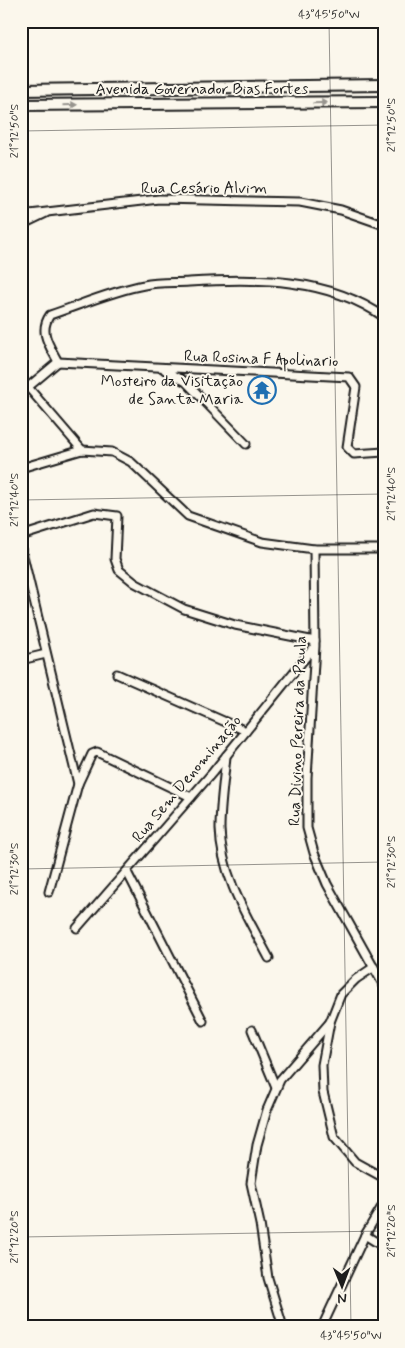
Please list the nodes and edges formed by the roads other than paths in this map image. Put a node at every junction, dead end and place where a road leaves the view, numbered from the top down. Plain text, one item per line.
1 (384, 85) edge
2 (294, 86) junction
3 (268, 87) junction
4 (127, 89) junction
5 (21, 90) edge
6 (384, 102) edge
7 (266, 103) junction
8 (127, 104) junction
9 (292, 104) junction
10 (21, 105) edge
11 (50, 211) junction
12 (21, 215) edge
13 (384, 225) edge
14 (21, 226) edge
15 (384, 317) edge
16 (58, 362) junction
17 (163, 369) junction
18 (21, 378) edge
19 (28, 386) junction
20 (21, 393) edge
21 (246, 444) dead end
22 (82, 450) junction
23 (384, 452) edge
24 (21, 468) edge
25 (21, 536) edge
26 (21, 547) edge
27 (384, 549) edge
28 (314, 550) junction
29 (315, 644) junction
30 (46, 654) junction
31 (21, 660) edge
32 (117, 674) dead end
33 (246, 731) junction
34 (226, 756) junction
35 (78, 784) junction
36 (191, 797) junction
37 (127, 872) junction
38 (48, 892) dead end
39 (77, 928) dead end
40 (269, 958) dead end
41 (374, 967) junction
42 (384, 986) edge
43 (203, 1021) dead end
44 (330, 1022) junction
45 (252, 1030) dead end
46 (276, 1088) junction
47 (384, 1178) edge
48 (384, 1203) edge
49 (365, 1235) junction
50 (384, 1247) edge
51 (21, 1320) edge
52 (27, 1327) edge
53 (283, 1327) edge
54 (322, 1327) edge

1 - 2 main road, Avenida Governador Bias Fortes
2 - 3 main road, Avenida Governador Bias Fortes
2 - 9 main road
3 - 4 main road, Avenida Governador Bias Fortes
3 - 7 main road
4 - 5 main road, Avenida Governador Bias Fortes
4 - 8 main road
9 -> 6 main road, Avenida Governador Bias Fortes
7 - 8 main road, Avenida Governador Bias Fortes
7 - 9 main road, Avenida Governador Bias Fortes
10 -> 8 main road, Avenida Governador Bias Fortes
11 - 12 street, Rua Cesário Alvim
11 - 13 street, Rua Cesário Alvim
11 - 14 street
15 - 16 street
16 - 17 street, Rua Rosina F Apolinario
16 - 19 street
17 - 21 street
17 - 23 street, Rua Rosina F Apolinario
18 - 19 street
19 - 20 street
19 - 22 street
22 - 24 street
22 - 28 street
25 - 29 street
26 - 30 street
27 - 28 street
28 - 29 street, Rua Divino Pereira da Paula
29 - 33 street, Rua Sem Denominação
29 - 41 street, Rua Divino Pereira da Paula
30 - 31 street
30 - 35 street
32 - 33 street
33 - 34 street, Rua Sem Denominação
34 - 36 street, Rua Sem Denominação
34 - 40 street
35 - 36 street
35 - 38 street
36 - 37 street, Rua Sem Denominação
37 - 39 street, Rua Sem Denominação
37 - 43 street
41 - 42 street, Rua Divino Pereira da Paula
41 - 44 street
44 - 46 street
44 - 47 street
45 - 46 street
46 - 53 street
48 - 49 street
49 - 50 street
49 - 54 street
51 - 52 street

